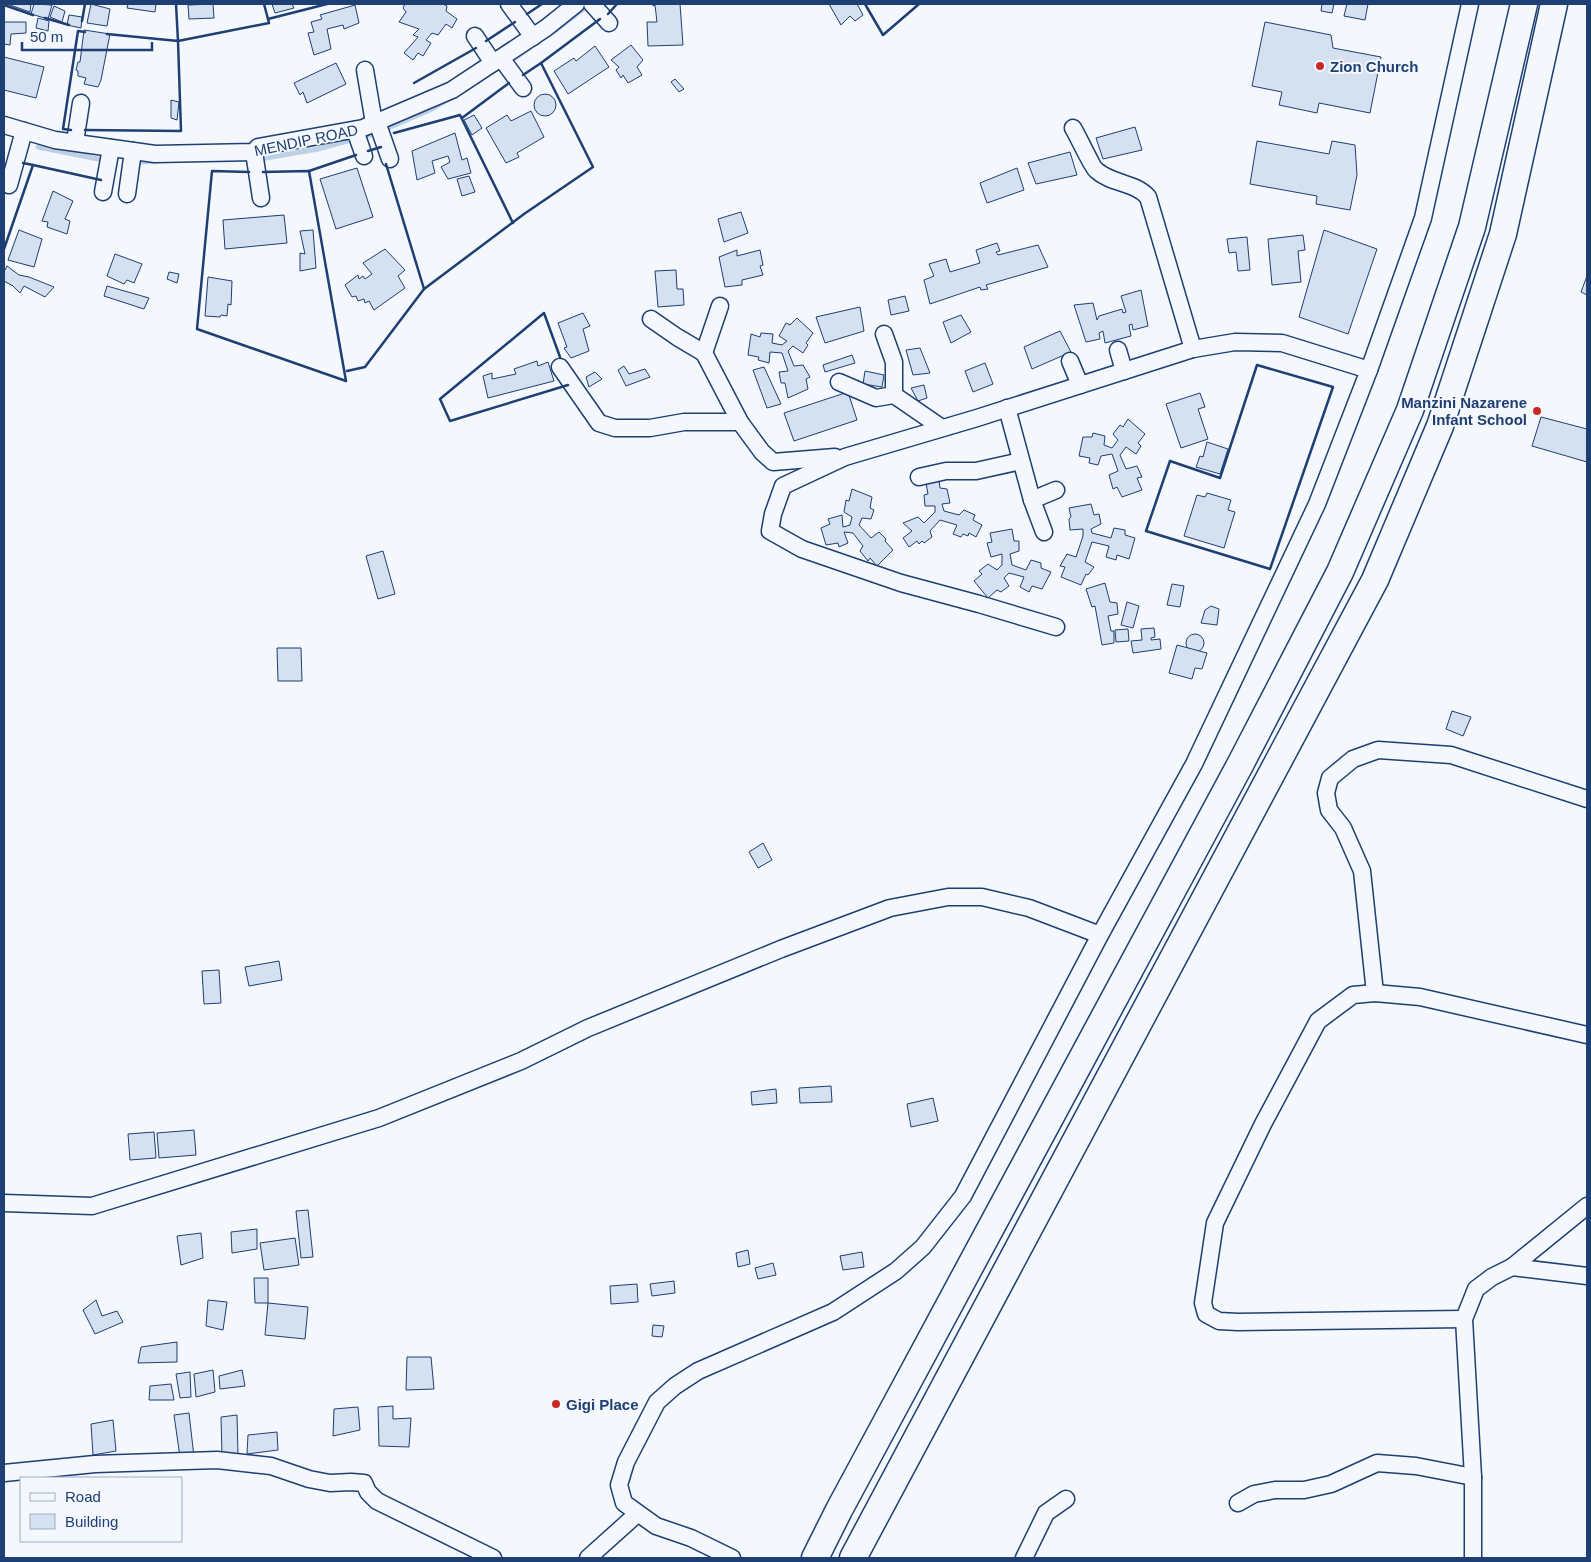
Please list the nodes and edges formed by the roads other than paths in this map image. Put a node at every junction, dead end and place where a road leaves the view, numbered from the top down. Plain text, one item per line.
1 (509, 4) edge
2 (576, 4) edge
3 (592, 4) edge
4 (1470, 4) edge
5 (1524, 4) edge
6 (1554, 4) edge
7 (609, 24) dead end
8 (475, 36) dead end
9 (533, 37) junction
10 (497, 60) junction
11 (365, 70) dead end
12 (523, 88) dead end
13 (81, 103) dead end
14 (375, 123) junction
15 (4, 125) edge
16 (1073, 128) dead end
17 (355, 130) junction
18 (24, 131) junction
19 (75, 142) junction
20 (111, 148) junction
21 (133, 151) junction
22 (254, 152) junction
23 (364, 156) dead end
24 (390, 159) dead end
25 (9, 185) dead end
26 (103, 192) dead end
27 (127, 194) dead end
28 (261, 198) dead end
29 (720, 306) dead end
30 (652, 319) dead end
31 (884, 334) dead end
32 (1193, 349) junction
33 (1118, 350) dead end
34 (704, 353) junction
35 (1070, 361) dead end
36 (560, 367) dead end
37 (1369, 370) junction
38 (1124, 371) junction
39 (840, 382) dead end
40 (1080, 385) junction
41 (894, 395) junction
42 (1007, 408) junction
43 (740, 422) junction
44 (942, 428) junction
45 (845, 457) junction
46 (1021, 461) junction
47 (919, 477) dead end
48 (1056, 490) dead end
49 (1032, 500) junction
50 (1044, 532) dead end
51 (1056, 627) dead end
52 (1587, 799) edge
53 (1100, 935) junction
54 (1375, 993) junction
55 (1587, 1035) edge
56 (4, 1203) edge
57 (1587, 1206) edge
58 (1512, 1267) junction
59 (1587, 1276) edge
60 (1464, 1319) junction
61 (4, 1473) edge
62 (1473, 1477) junction
63 (1066, 1499) dead end
64 (1238, 1503) dead end
65 (637, 1514) junction
66 (493, 1558) edge
67 (588, 1558) edge
68 (732, 1558) edge
69 (815, 1558) edge
70 (853, 1558) edge
71 (1024, 1558) edge
72 (1473, 1558) edge

1 - 9 street
2 - 9 street, MENDIP ROAD
3 - 7 street
4 - 37 street
5 - 69 highway
6 - 70 highway
8 - 10 street
9 - 10 street, MENDIP ROAD
10 - 12 street
10 - 14 street, MENDIP ROAD
11 - 14 street
13 - 19 street
14 - 17 street, MENDIP ROAD
14 - 24 street
15 - 18 street, MENDIP ROAD
16 - 32 street
17 - 22 street, MENDIP ROAD
17 - 23 street
18 - 19 street, MENDIP ROAD
18 - 25 street
19 - 20 street, MENDIP ROAD
20 - 21 street, MENDIP ROAD
20 - 26 street
21 - 22 street, MENDIP ROAD
21 - 27 street
22 - 28 street
29 - 34 street
30 - 34 street
31 - 41 street
32 - 37 street
32 - 38 street
33 - 38 street
34 - 43 street
35 - 40 street
36 - 43 street
37 - 53 street
38 - 40 street
39 - 41 street
40 - 42 street
41 - 44 street
42 - 44 street
42 - 46 street
43 - 45 street
44 - 45 street
45 - 51 street
46 - 47 street
46 - 49 street
48 - 49 street
49 - 50 street
52 - 54 street
53 - 56 street
53 - 65 street
54 - 55 street
54 - 60 street
57 - 58 street
58 - 59 street
58 - 60 street
60 - 62 street
61 - 66 street
62 - 64 street
62 - 72 street
63 - 71 street
65 - 67 street
65 - 68 street

